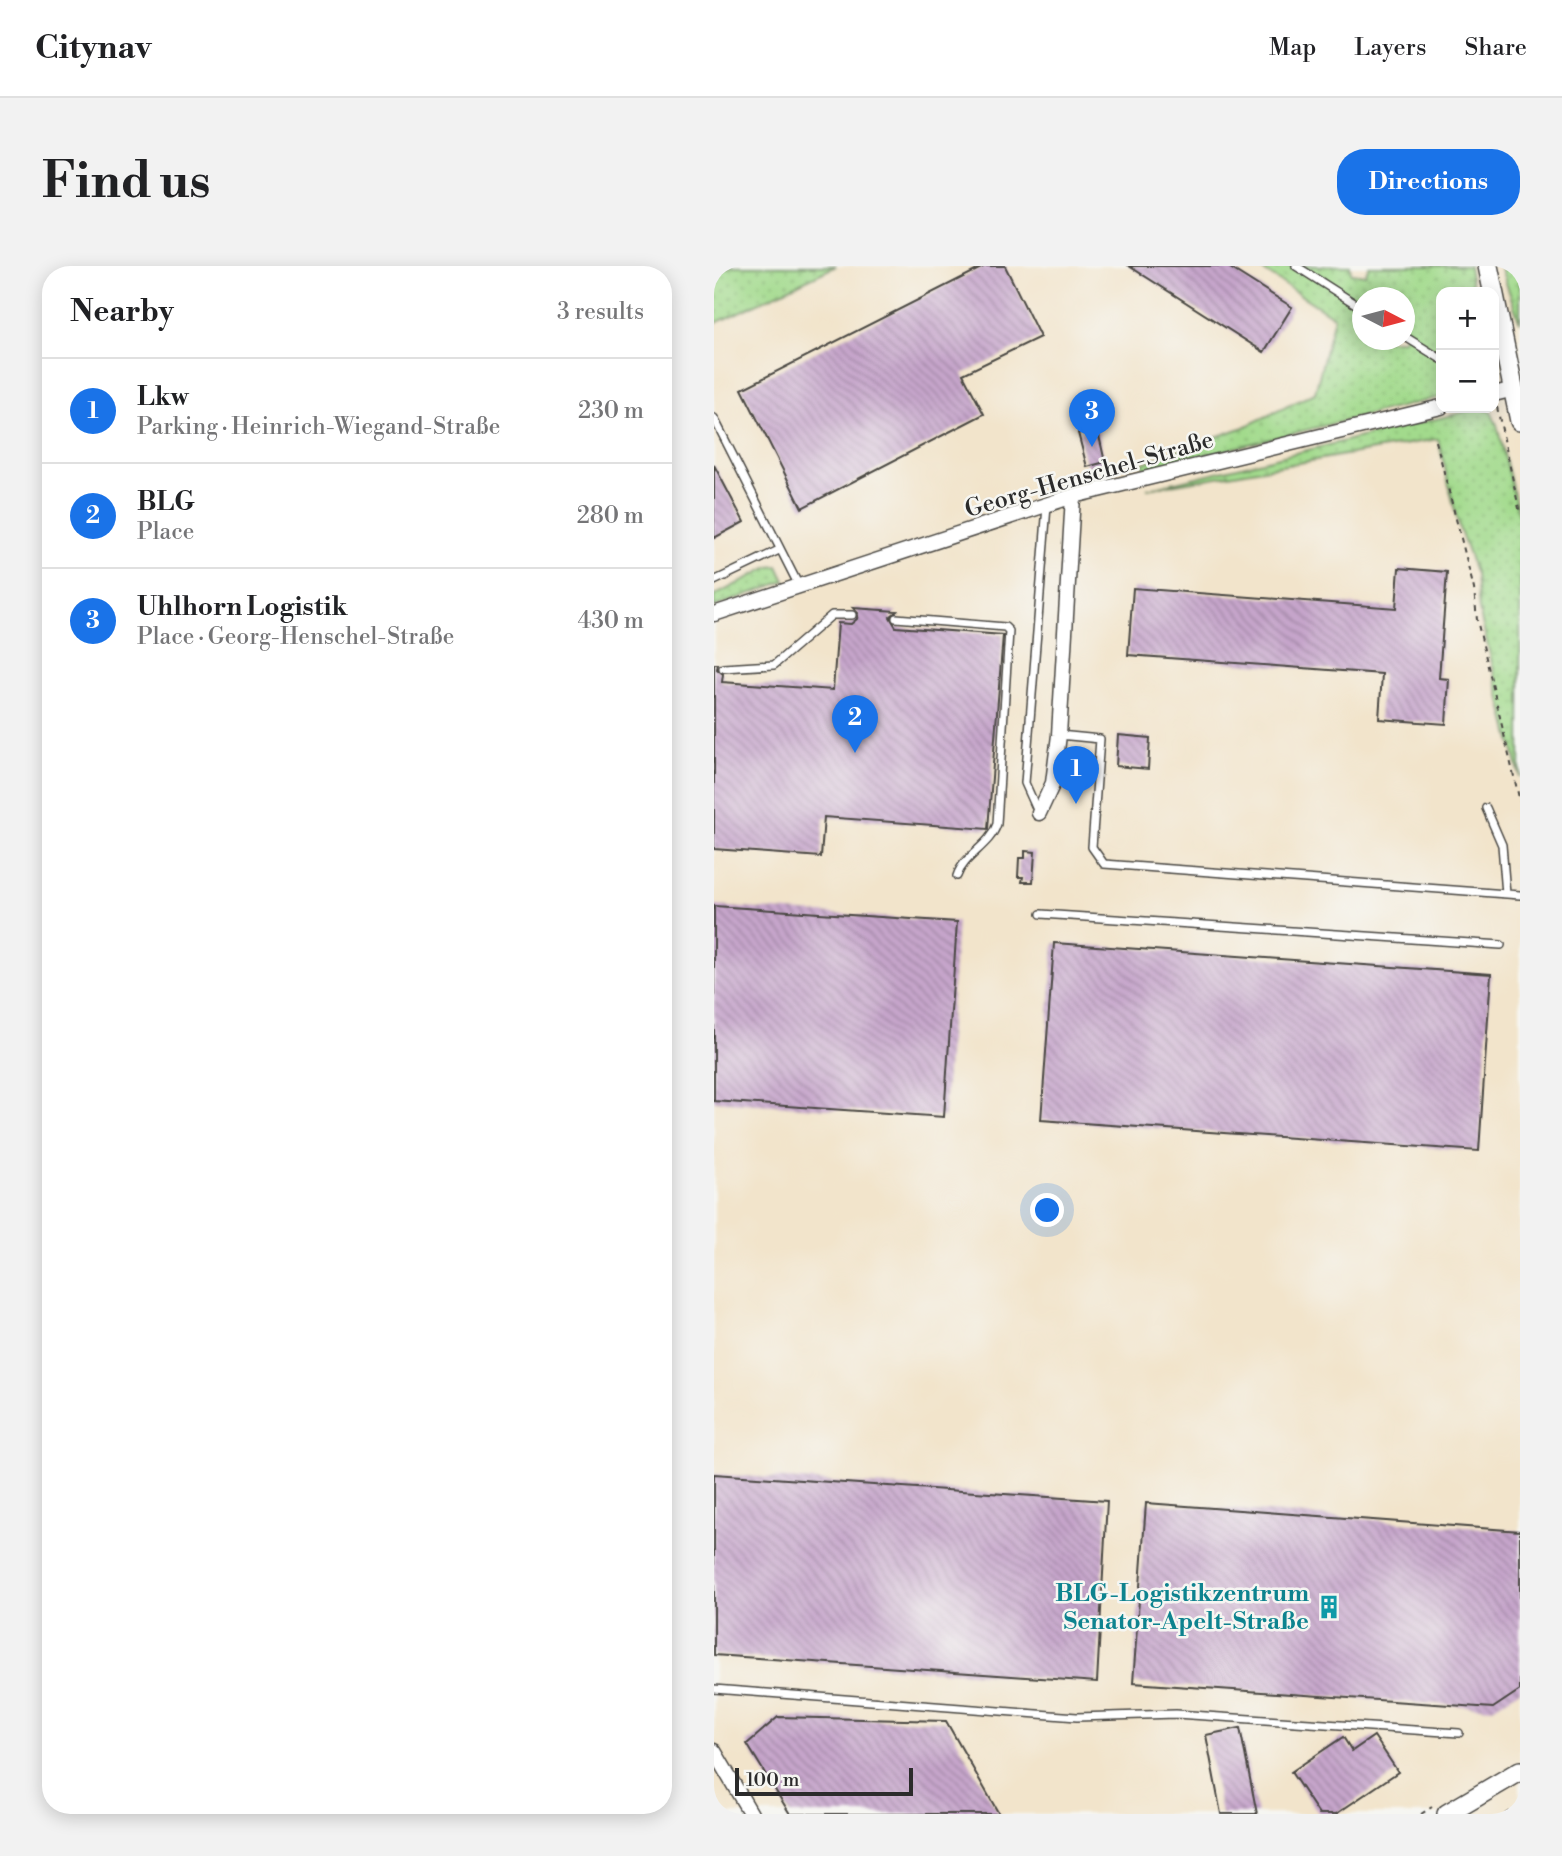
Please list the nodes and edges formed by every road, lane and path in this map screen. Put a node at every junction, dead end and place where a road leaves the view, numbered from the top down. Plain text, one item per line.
1 (1296, 266) edge
2 (1488, 266) edge
3 (1352, 302) edge
4 (1415, 342) edge
5 (1436, 356) edge
6 (1503, 392) edge
7 (1436, 408) edge
8 (714, 418) edge
9 (1520, 421) edge
10 (1436, 441) dead end
11 (1073, 496) junction
12 (1047, 505) junction
13 (1520, 513) edge
14 (779, 550) junction
15 (714, 581) edge
16 (799, 586) junction
17 (714, 614) edge
18 (852, 615) dead end
19 (896, 618) dead end
20 (723, 668) dead end
21 (1059, 735) junction
22 (1520, 802) edge
23 (1486, 808) dead end
24 (1039, 813) joint
25 (957, 876) dead end
26 (1506, 894) junction
27 (1520, 895) edge
28 (1041, 914) dead end
29 (1502, 945) dead end
30 (714, 1689) edge
31 (1459, 1733) dead end
32 (716, 1758) edge
33 (1520, 1771) edge
34 (1520, 1805) edge
35 (751, 1814) edge
36 (1447, 1814) edge
37 (1506, 1814) edge

1 - 3 lane
2 - 6 street
4 - 5 lane
6 - 9 street
6 - 13 path
7 - 11 street, Georg-Henschel-Straße
8 - 14 lane
10 - 22 path
11 - 12 street, Georg-Henschel-Straße
11 - 21 street
12 - 16 street, Georg-Henschel-Straße
12 - 24 lane
14 - 15 lane
14 - 16 lane
16 - 17 street, Georg-Henschel-Straße
18 - 20 lane
19 - 25 lane
21 - 24 street
21 - 26 lane
23 - 26 lane
26 - 27 lane
28 - 29 lane
30 - 31 lane
32 - 35 street
33 - 36 street
34 - 37 path

